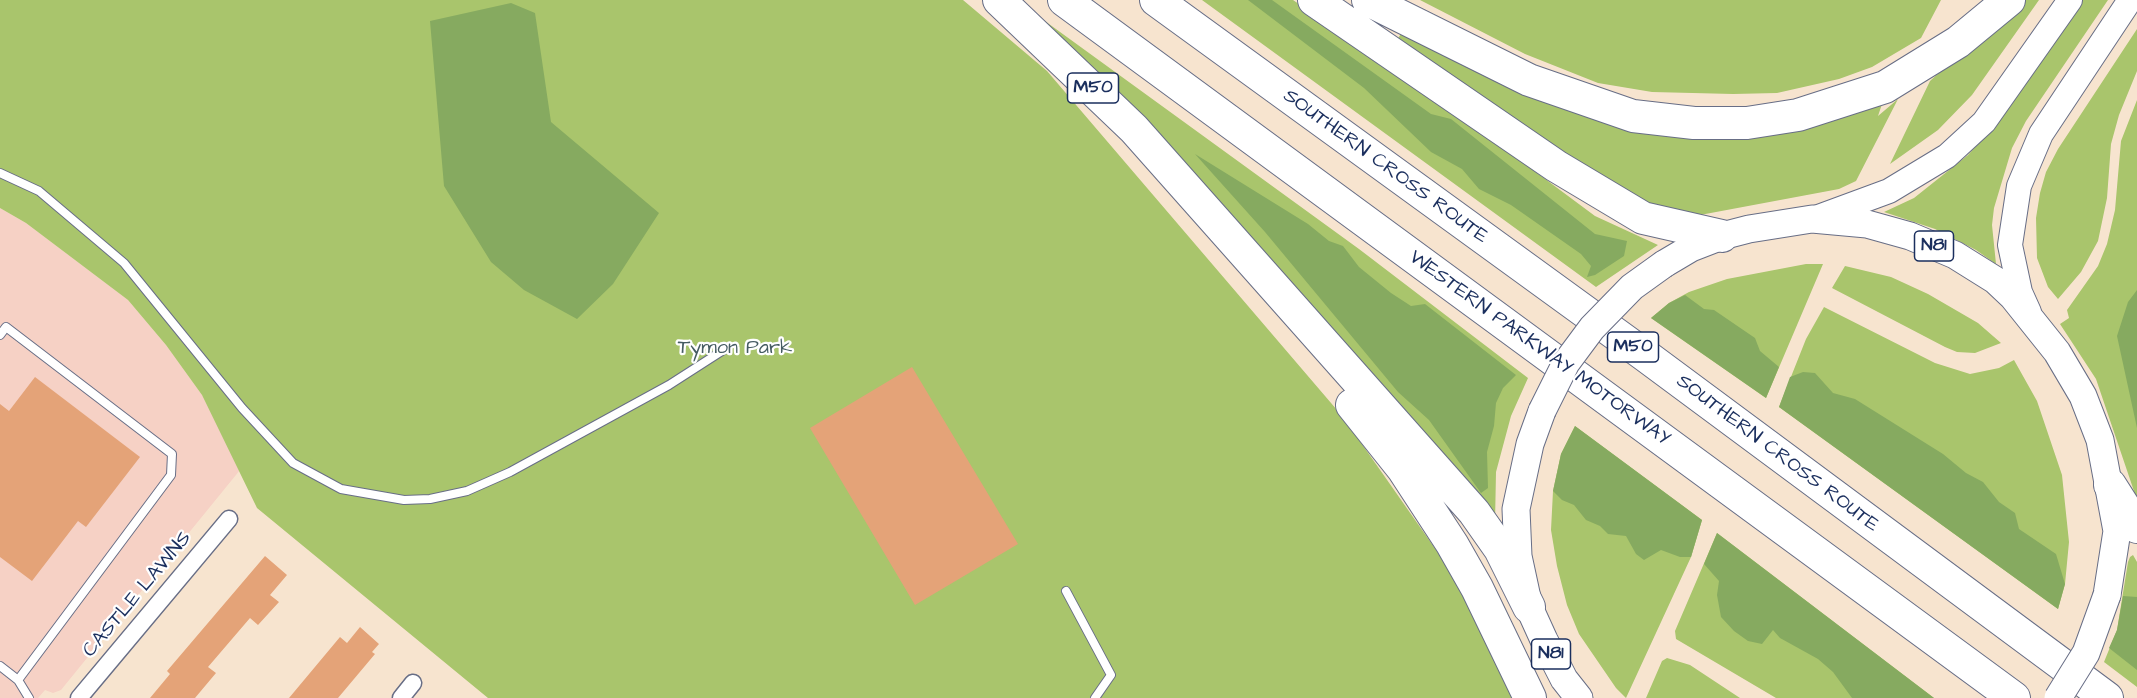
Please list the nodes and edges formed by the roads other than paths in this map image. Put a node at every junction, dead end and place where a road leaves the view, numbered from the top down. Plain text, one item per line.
1 (980, 0) edge
2 (999, 0) edge
3 (1064, 0) edge
4 (1156, 0) edge
5 (1314, 0) edge
6 (1368, 0) edge
7 (2009, 0) edge
8 (2070, 0) edge
9 (2130, 0) edge
10 (1051, 48) junction
11 (0, 173) edge
12 (1812, 219) junction
13 (1722, 236) junction
14 (1249, 259) junction
15 (2032, 320) junction
16 (0, 335) edge
17 (725, 349) dead end
18 (2110, 485) joint
19 (229, 519) dead end
20 (2127, 529) edge
21 (1066, 591) dead end
22 (1529, 607) junction
23 (0, 666) edge
24 (18, 680) junction
25 (413, 683) dead end
26 (29, 698) edge
27 (79, 698) edge
28 (401, 698) edge
29 (1095, 698) edge
30 (1530, 698) edge
31 (1579, 698) edge
32 (2014, 698) edge
33 (2058, 698) edge
34 (2107, 698) edge

1 - 10 highway, M50
2 - 10 highway, M50
3 - 32 highway, WESTERN PARKWAY MOTORWAY / M50
4 - 34 highway, SOUTHERN CROSS ROUTE / M50
5 - 13 highway
6 - 7 highway
8 - 12 main road
9 - 15 main road
10 - 14 highway, M50
11 - 17 lane
12 - 13 main road, N81
12 - 15 main road, N81
13 - 22 main road, N81, bridge
14 - 22 highway, M50
14 - 30 highway, M50
15 - 18 main road, N81
16 - 24 lane
18 - 20 highway
19 - 27 street, CASTLE LAWNS
20 - 33 main road, bridge
21 - 29 lane
22 - 31 main road, N81
23 - 24 lane
24 - 26 lane
25 - 28 street

